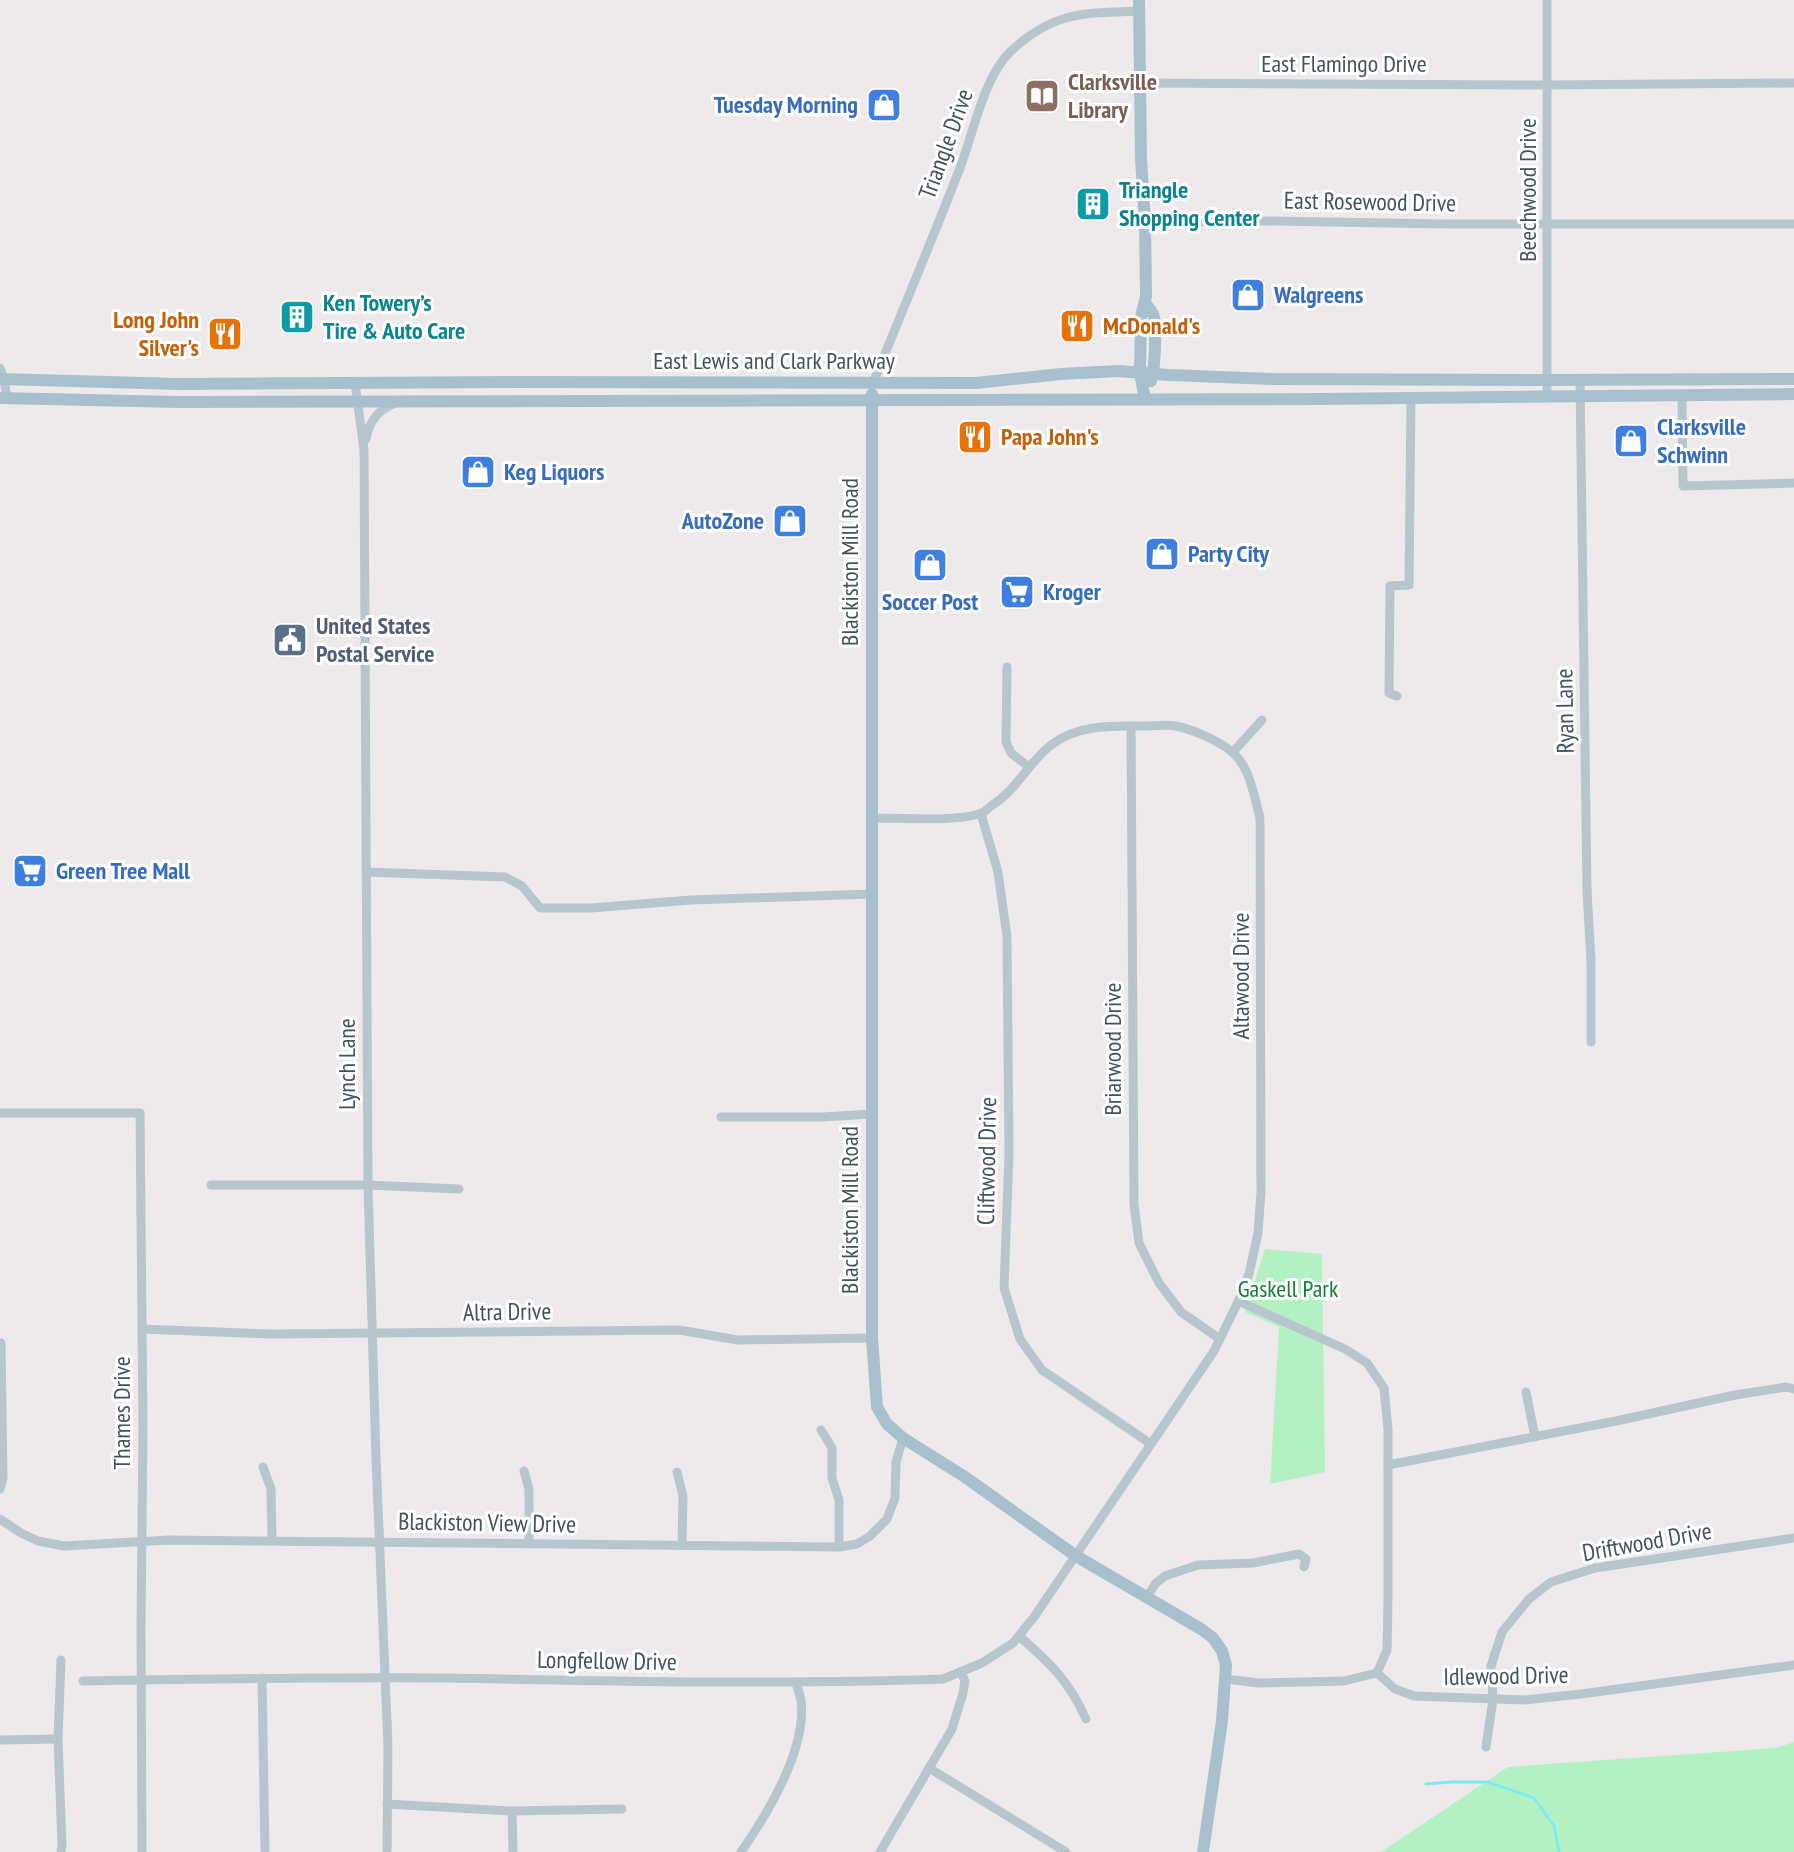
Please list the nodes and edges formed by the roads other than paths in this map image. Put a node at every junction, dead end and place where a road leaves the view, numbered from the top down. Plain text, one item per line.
1 (1547, 0) edge
2 (1139, 5) edge
3 (1140, 83) junction
4 (1794, 83) edge
5 (1547, 85) junction
6 (1145, 223) junction
7 (1548, 224) junction
8 (1794, 224) edge
9 (1145, 303) junction
10 (1140, 373) junction
11 (1154, 374) junction
12 (1, 376) edge
13 (1794, 379) edge
14 (1547, 380) junction
15 (1580, 380) junction
16 (355, 383) junction
17 (873, 383) junction
18 (1794, 394) edge
19 (1682, 395) junction
20 (1580, 396) junction
21 (1547, 397) junction
22 (4, 398) edge
23 (1411, 398) junction
24 (1145, 399) junction
25 (871, 400) junction
26 (358, 401) junction
27 (403, 401) junction
28 (364, 450) junction
29 (1794, 483) edge
30 (1007, 667) dead end
31 (1397, 696) dead end
32 (1262, 720) dead end
33 (1131, 726) junction
34 (1233, 752) junction
35 (1029, 767) junction
36 (981, 814) junction
37 (871, 818) junction
38 (366, 872) junction
39 (871, 894) junction
40 (1591, 1042) dead end
41 (0, 1113) edge
42 (872, 1114) junction
43 (721, 1117) dead end
44 (211, 1185) dead end
45 (368, 1185) junction
46 (459, 1189) dead end
47 (1238, 1301) junction
48 (142, 1329) junction
49 (372, 1333) junction
50 (872, 1338) junction
51 (1220, 1339) junction
52 (1, 1343) edge
53 (1794, 1389) edge
54 (1526, 1392) dead end
55 (821, 1430) dead end
56 (1535, 1437) junction
57 (903, 1438) junction
58 (1151, 1444) junction
59 (1388, 1465) junction
60 (263, 1467) dead end
61 (524, 1471) dead end
62 (677, 1472) dead end
63 (0, 1489) edge
64 (0, 1519) edge
65 (1794, 1538) edge
66 (142, 1541) junction
67 (272, 1541) junction
68 (379, 1542) junction
69 (529, 1543) junction
70 (682, 1545) junction
71 (839, 1547) junction
72 (1076, 1556) junction
73 (1304, 1567) dead end
74 (1147, 1597) junction
75 (1019, 1636) junction
76 (61, 1660) dead end
77 (1794, 1665) edge
78 (961, 1672) junction
79 (1377, 1673) junction
80 (262, 1678) junction
81 (385, 1678) junction
82 (1226, 1679) junction
83 (141, 1680) junction
84 (83, 1681) dead end
85 (796, 1682) junction
86 (1493, 1699) junction
87 (1086, 1719) dead end
88 (58, 1739) junction
89 (0, 1740) edge
90 (1486, 1747) dead end
91 (929, 1768) junction
92 (387, 1804) junction
93 (622, 1809) dead end
94 (512, 1811) junction
95 (1052, 1848) edge
96 (61, 1852) edge
97 (142, 1852) edge
98 (265, 1852) edge
99 (387, 1852) edge
100 (513, 1852) edge
101 (741, 1852) edge
102 (880, 1852) edge
103 (1066, 1852) edge
104 (1203, 1852) edge

1 - 5 street, Beechwood Drive
2 - 3 main road
2 - 17 street, Triangle Drive
3 - 5 street, East Flamingo Drive
3 - 6 main road
4 - 5 street, East Flamingo Drive
5 - 7 street, Beechwood Drive
6 - 7 street, East Rosewood Drive
6 - 9 main road
7 - 8 street, East Rosewood Drive
7 - 14 street, Beechwood Drive
9 - 10 main road
9 - 11 main road
10 - 11 main road, East Lewis and Clark Parkway
10 - 17 main road, East Lewis and Clark Parkway
10 - 24 main road
11 - 14 main road, East Lewis and Clark Parkway
11 - 24 main road
12 - 16 main road, East Lewis and Clark Parkway
12 - 22 street
13 - 15 main road, East Lewis and Clark Parkway
14 - 15 main road, East Lewis and Clark Parkway
14 - 21 street, Beechwood Drive
15 - 20 street, Ryan Lane
16 - 17 main road, East Lewis and Clark Parkway
16 - 26 street, Lynch Lane
17 - 25 main road, Blackiston Mill Road
18 - 19 main road, East Lewis and Clark Parkway
19 - 20 main road, East Lewis and Clark Parkway
19 - 29 street
20 - 21 main road, East Lewis and Clark Parkway
20 - 40 street, Ryan Lane
21 - 23 main road, East Lewis and Clark Parkway
22 - 26 main road, East Lewis and Clark Parkway
23 - 24 main road, East Lewis and Clark Parkway
23 - 31 street
24 - 25 main road, East Lewis and Clark Parkway
25 - 27 main road, East Lewis and Clark Parkway
25 - 37 main road, Blackiston Mill Road
26 - 27 main road, East Lewis and Clark Parkway
26 - 28 street, Lynch Lane
27 - 28 street, Lynch Lane
28 - 38 street, Lynch Lane
30 - 35 street
32 - 34 street
33 - 34 street
33 - 35 street
33 - 51 street, Briarwood Drive
34 - 47 street, Altawood Drive
35 - 36 street
36 - 37 street
36 - 58 street, Cliftwood Drive
37 - 39 main road, Blackiston Mill Road
38 - 39 street
38 - 45 street, Lynch Lane
39 - 42 main road, Blackiston Mill Road
41 - 48 street, Thames Drive
42 - 43 street
42 - 50 main road, Blackiston Mill Road
44 - 45 street
45 - 46 street
45 - 49 street, Lynch Lane
47 - 51 street, Altawood Drive
47 - 59 street
48 - 49 street, Altra Drive
48 - 66 street, Thames Drive
49 - 50 street, Altra Drive
49 - 68 street, Lynch Lane
50 - 57 main road, Blackiston Mill Road
51 - 58 street, Altawood Drive
52 - 63 street
53 - 56 street
54 - 56 street
55 - 71 street
56 - 59 street
57 - 71 street, Blackiston View Drive
57 - 72 main road, Blackiston Mill Road
58 - 72 street, Altawood Drive
59 - 79 street
60 - 67 street
61 - 69 street
62 - 70 street
64 - 66 street, Blackiston View Drive
65 - 86 street, Driftwood Drive
66 - 67 street, Blackiston View Drive
66 - 83 street, Thames Drive
67 - 68 street, Blackiston View Drive
68 - 69 street, Blackiston View Drive
68 - 81 street, Lynch Lane
69 - 70 street, Blackiston View Drive
70 - 71 street, Blackiston View Drive
72 - 74 main road, Blackiston Mill Road
72 - 75 street, Longfellow Drive
73 - 74 street
74 - 82 main road, Blackiston Mill Road
75 - 78 street, Longfellow Drive
75 - 87 street
76 - 88 street
77 - 86 street, Idlewood Drive
78 - 85 street, Longfellow Drive
78 - 91 street
79 - 82 street
79 - 86 street, Idlewood Drive
80 - 81 street, Longfellow Drive
80 - 83 street, Longfellow Drive
80 - 98 street
81 - 85 street, Longfellow Drive
81 - 92 street, Lynch Lane
82 - 104 main road, Blackiston Mill Road
83 - 84 street, Longfellow Drive
83 - 97 street, Thames Drive
85 - 101 street
86 - 90 street, Driftwood Drive
88 - 89 street
88 - 96 street
91 - 95 street
91 - 102 street
92 - 94 street
92 - 99 street, Lynch Lane
93 - 94 street
94 - 100 street
95 - 103 street

